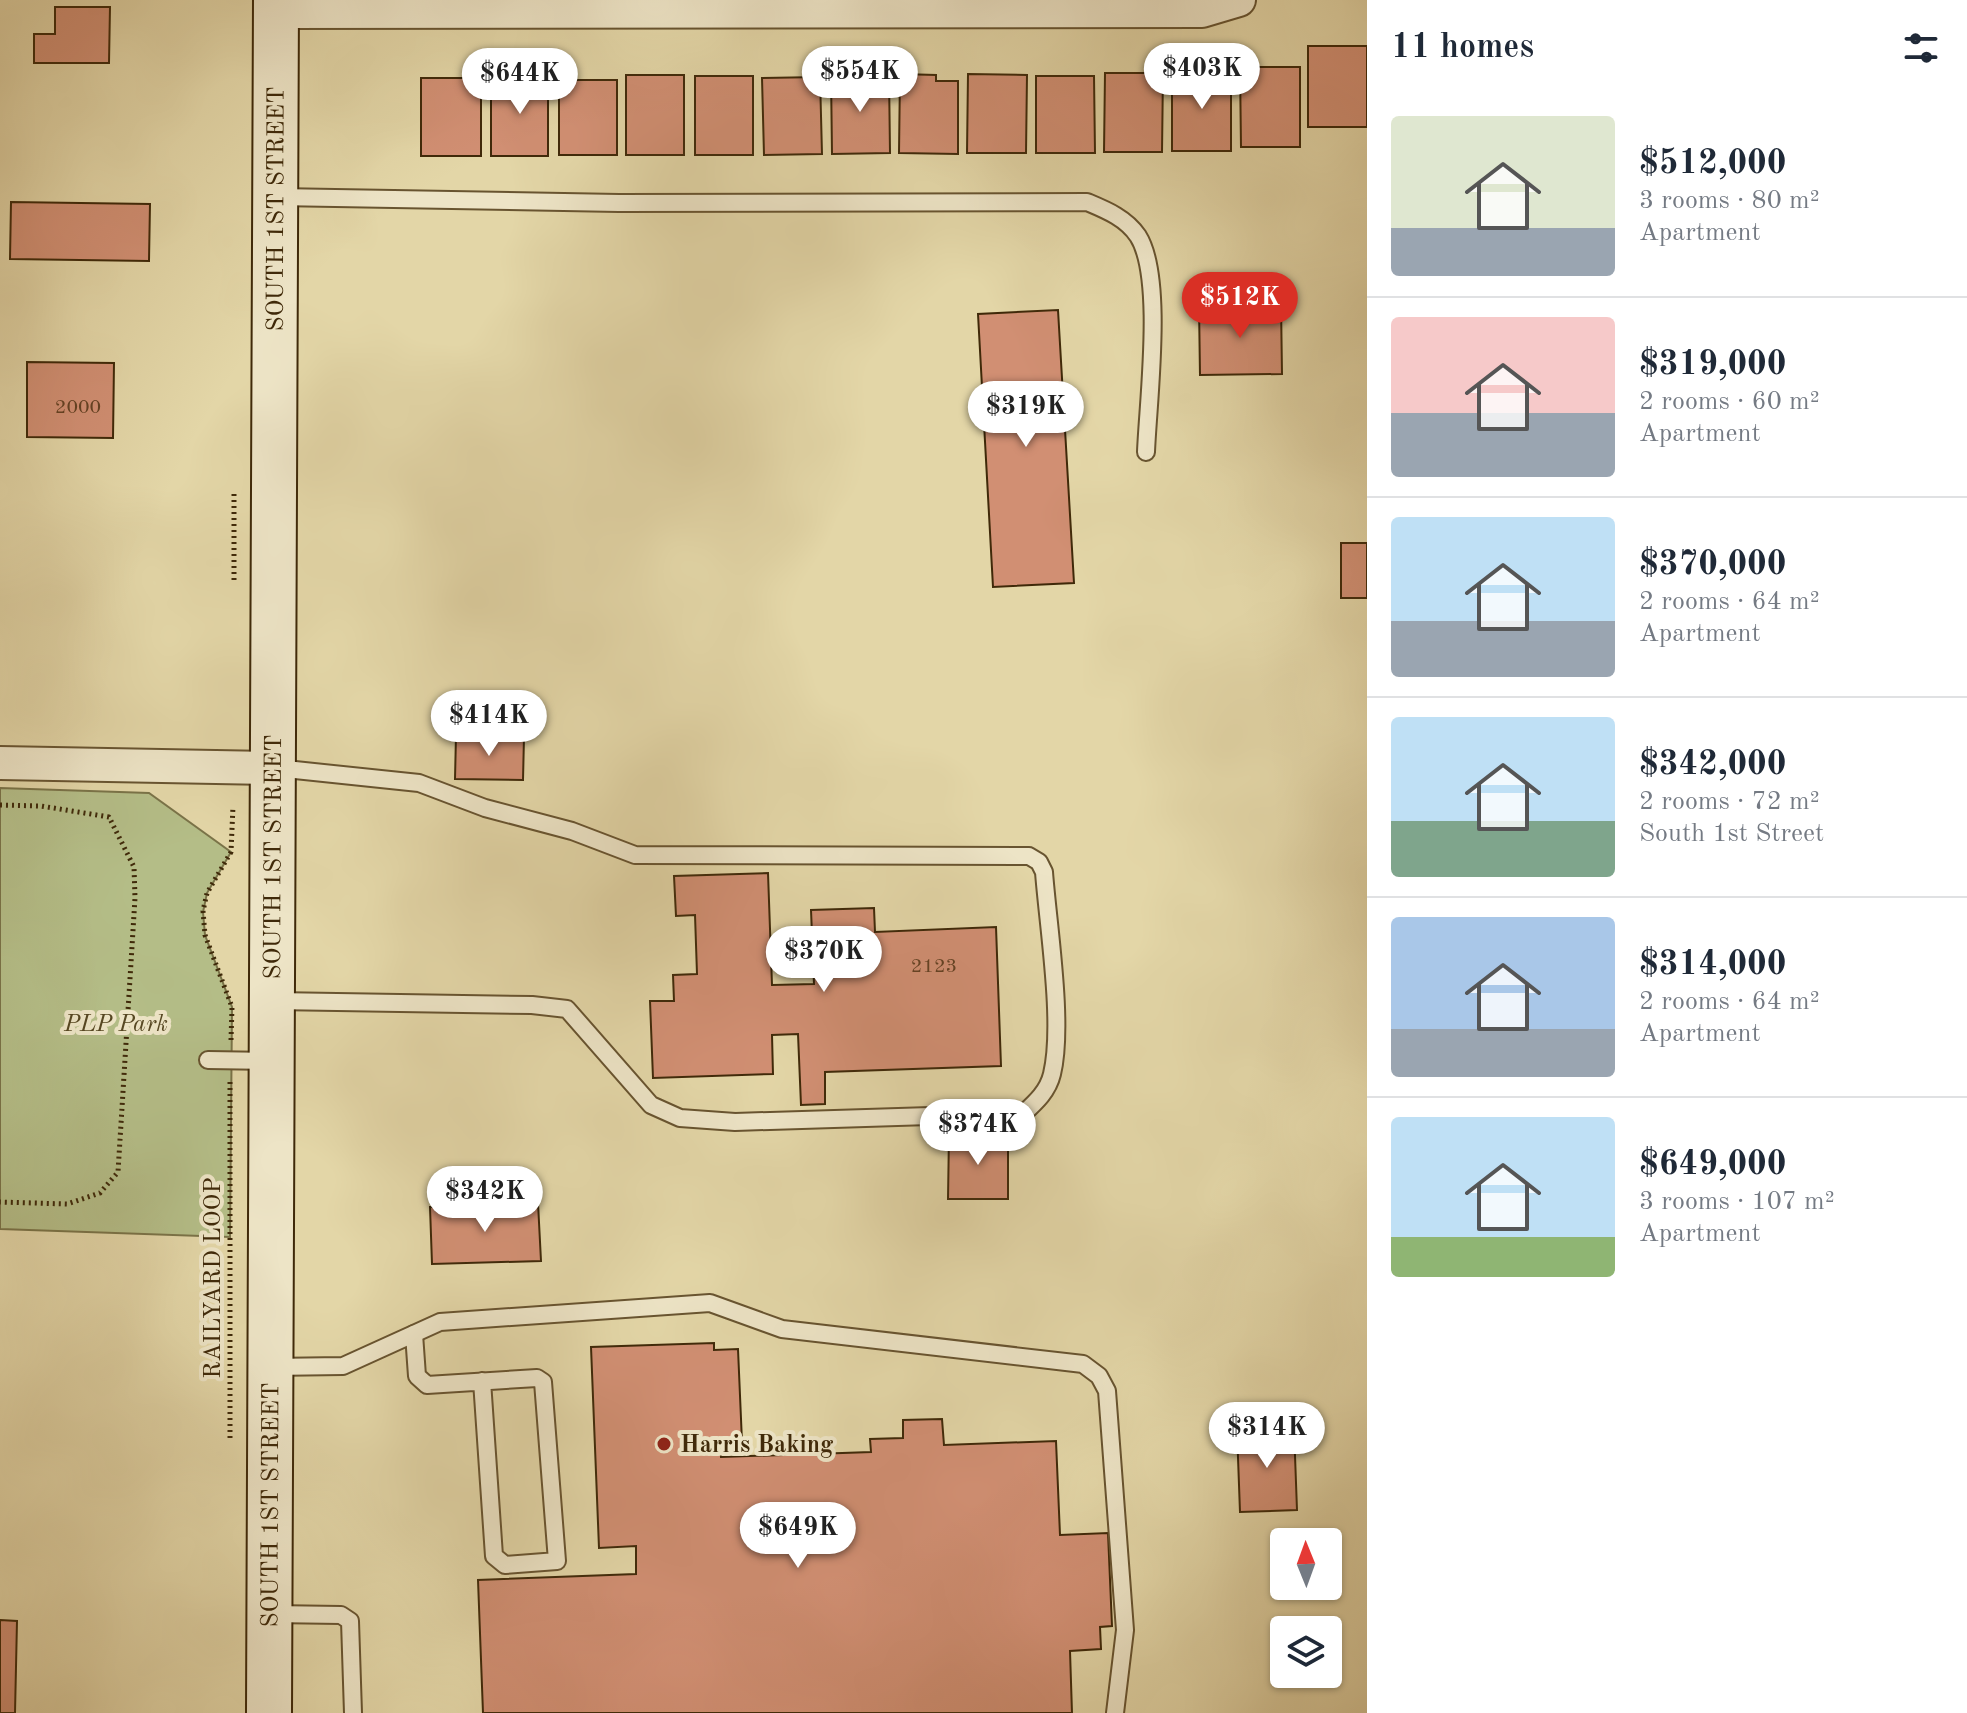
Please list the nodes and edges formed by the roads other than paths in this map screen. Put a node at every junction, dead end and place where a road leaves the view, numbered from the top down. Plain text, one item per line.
1 (1239, 0) edge
2 (276, 6) edge
3 (275, 197) junction
4 (1146, 452) dead end
5 (0, 763) edge
6 (273, 768) junction
7 (272, 1001) junction
8 (208, 1060) dead end
9 (272, 1061) junction
10 (414, 1334) junction
11 (270, 1367) junction
12 (482, 1381) junction
13 (270, 1614) junction
14 (269, 1713) edge
15 (353, 1713) edge
16 (1115, 1713) edge

1 - 2 street
2 - 3 main road, SOUTH 1ST STREET
3 - 4 lane
3 - 6 main road, SOUTH 1ST STREET
5 - 6 street
6 - 7 main road, SOUTH 1ST STREET
6 - 7 lane
7 - 9 main road, SOUTH 1ST STREET
8 - 9 lane
9 - 11 main road, SOUTH 1ST STREET
10 - 11 lane
10 - 12 lane
10 - 16 lane
11 - 13 main road, SOUTH 1ST STREET
12 - 12 lane
13 - 14 main road, SOUTH 1ST STREET
13 - 15 lane

